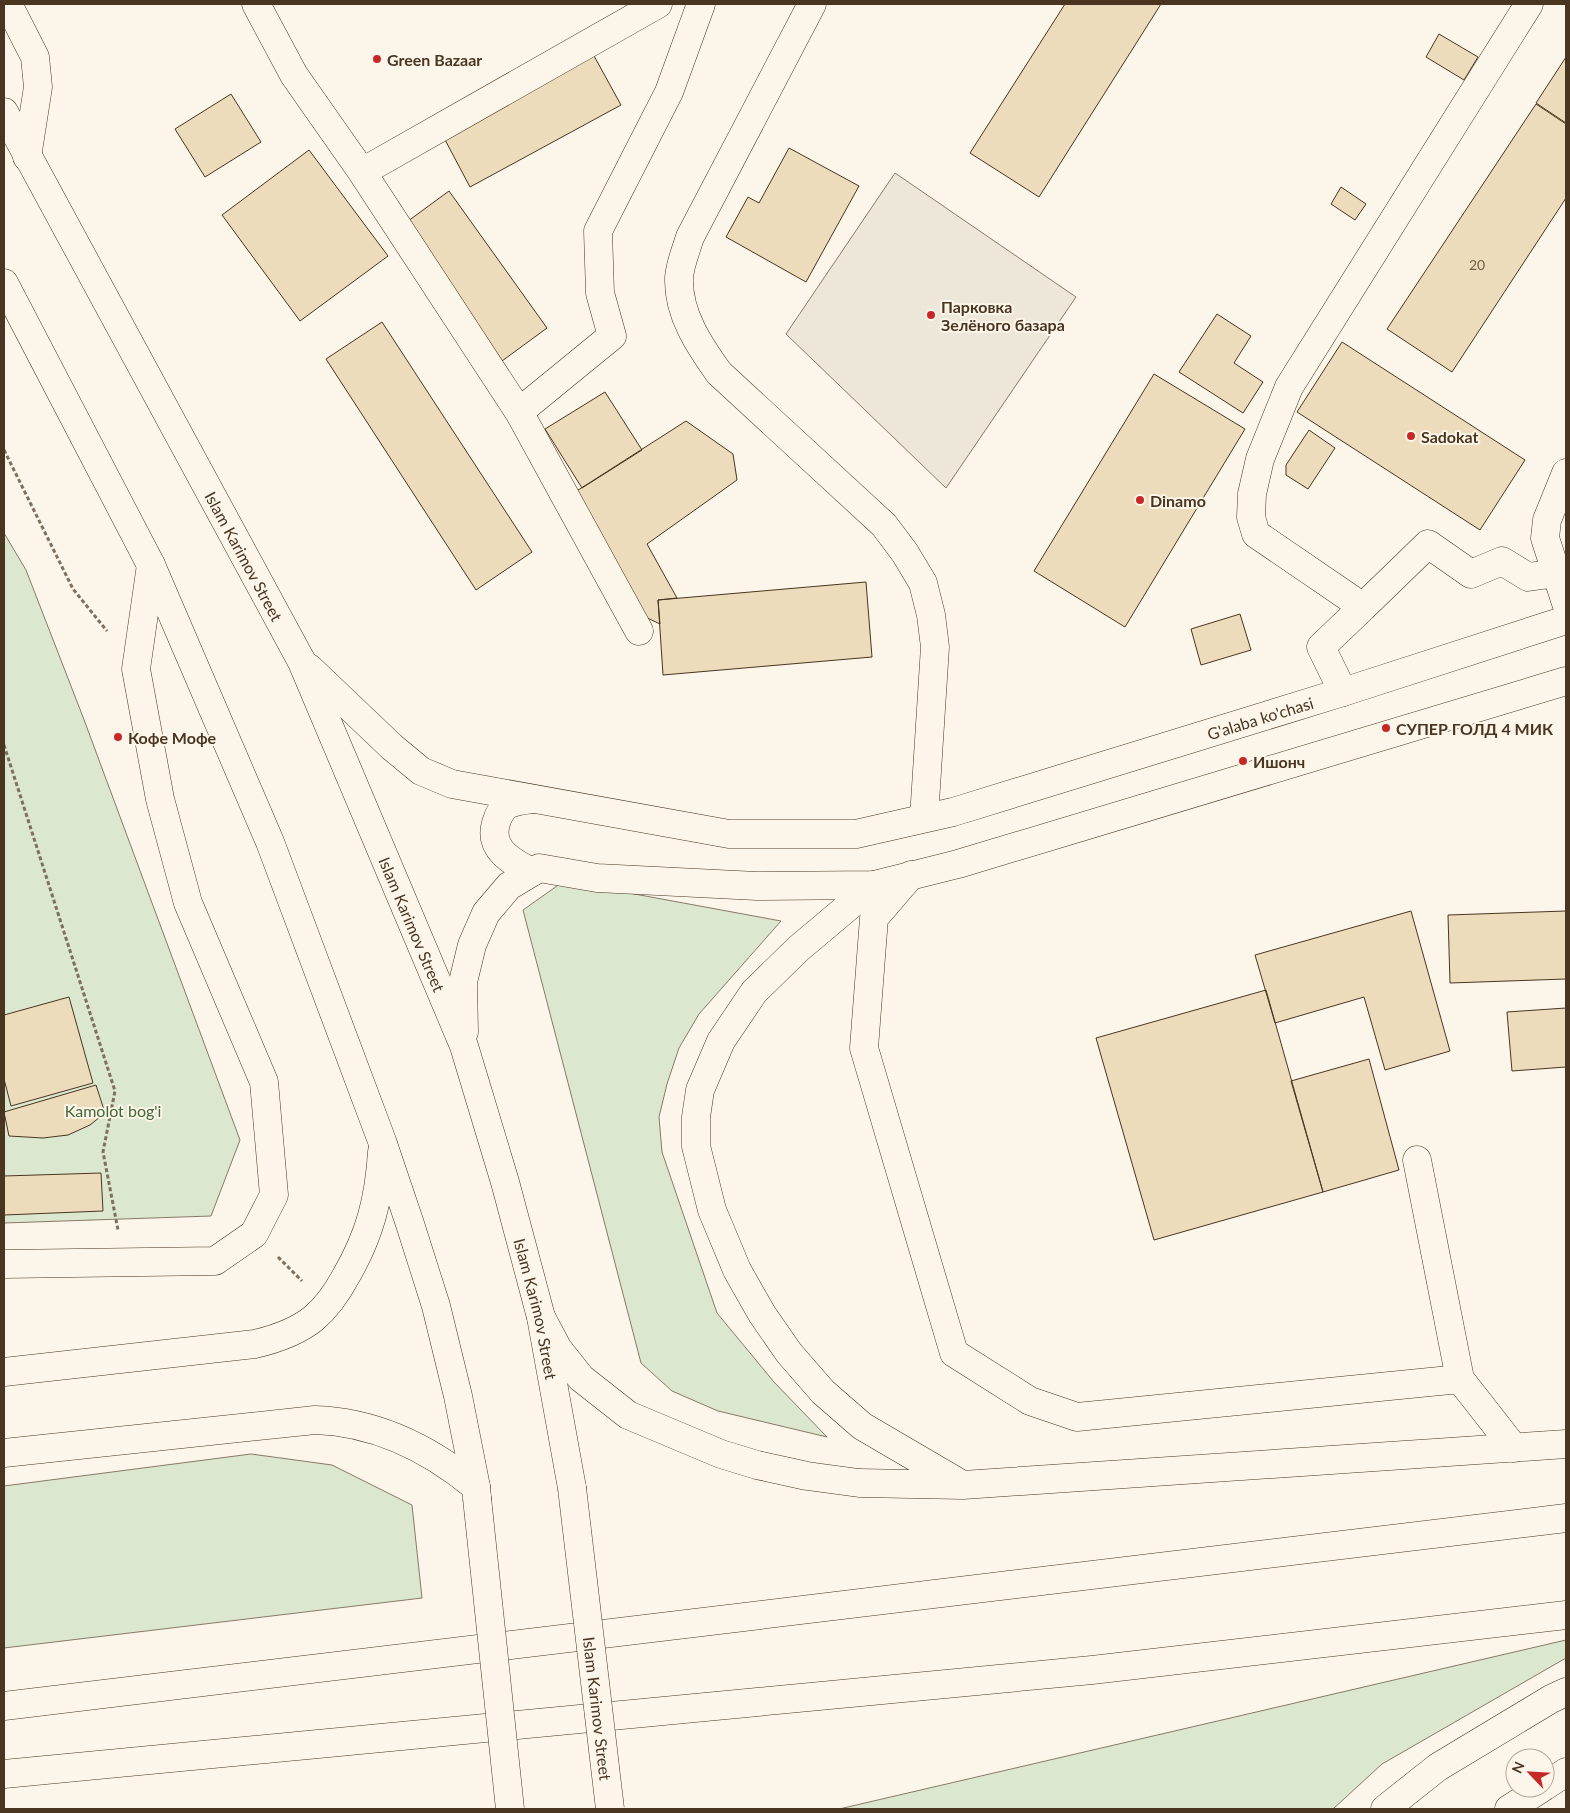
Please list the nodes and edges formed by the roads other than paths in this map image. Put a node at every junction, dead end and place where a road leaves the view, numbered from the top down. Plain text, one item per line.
1 (8, 4) edge
2 (256, 4) edge
3 (658, 4) edge
4 (701, 4) edge
5 (812, 4) edge
6 (1529, 4) edge
7 (4, 112) edge
8 (27, 157) junction
9 (362, 172) junction
10 (4, 282) edge
11 (519, 412) junction
12 (1566, 473) edge
13 (152, 565) junction
14 (1557, 573) junction
15 (1566, 603) edge
16 (1363, 607) junction
17 (1566, 620) edge
18 (639, 631) dead end
19 (302, 662) junction
20 (1566, 681) edge
21 (1343, 692) junction
22 (533, 799) junction
23 (924, 818) junction
24 (532, 872) junction
25 (911, 876) junction
26 (874, 885) junction
27 (464, 1046) junction
28 (382, 1141) junction
29 (1417, 1160) dead end
30 (4, 1264) edge
31 (540, 1316) junction
32 (4, 1372) edge
33 (1460, 1379) junction
34 (1566, 1444) edge
35 (1514, 1448) junction
36 (4, 1453) edge
37 (962, 1485) junction
38 (477, 1493) junction
39 (1566, 1518) edge
40 (1566, 1616) edge
41 (1566, 1692) edge
42 (4, 1706) edge
43 (1566, 1772) edge
44 (4, 1774) edge
45 (1555, 1779) edge
46 (1526, 1798) edge
47 (510, 1809) edge
48 (610, 1809) edge
49 (1385, 1809) edge
50 (1509, 1809) edge

1 - 8 main road
2 - 9 main road
3 - 9 main road
4 - 11 main road
5 - 23 main road
6 - 16 main road
7 - 8 main road, Islam Karimov Street
8 - 19 main road, Islam Karimov Street
9 - 11 main road
10 - 13 main road
11 - 18 main road
12 - 14 main road
13 - 28 main road
13 - 30 main road
14 - 15 main road
14 - 16 main road
16 - 21 main road
17 - 21 main road, G'alaba ko'chasi
19 - 22 main road, G'alaba ko'chasi
19 - 27 main road, Islam Karimov Street
20 - 25 main road
21 - 23 main road, G'alaba ko'chasi
22 - 23 main road, G'alaba ko'chasi
22 - 24 main road
24 - 26 main road
24 - 27 main road
25 - 26 main road
25 - 33 main road
26 - 37 main road
27 - 31 main road, Islam Karimov Street
28 - 32 main road
28 - 38 main road
29 - 33 main road
31 - 37 main road
31 - 48 main road, Islam Karimov Street, bridge
33 - 35 main road
34 - 35 main road
35 - 37 main road
36 - 38 main road
38 - 47 main road, bridge
39 - 42 main road
40 - 44 main road
41 - 49 main road
43 - 45 main road
46 - 50 main road

